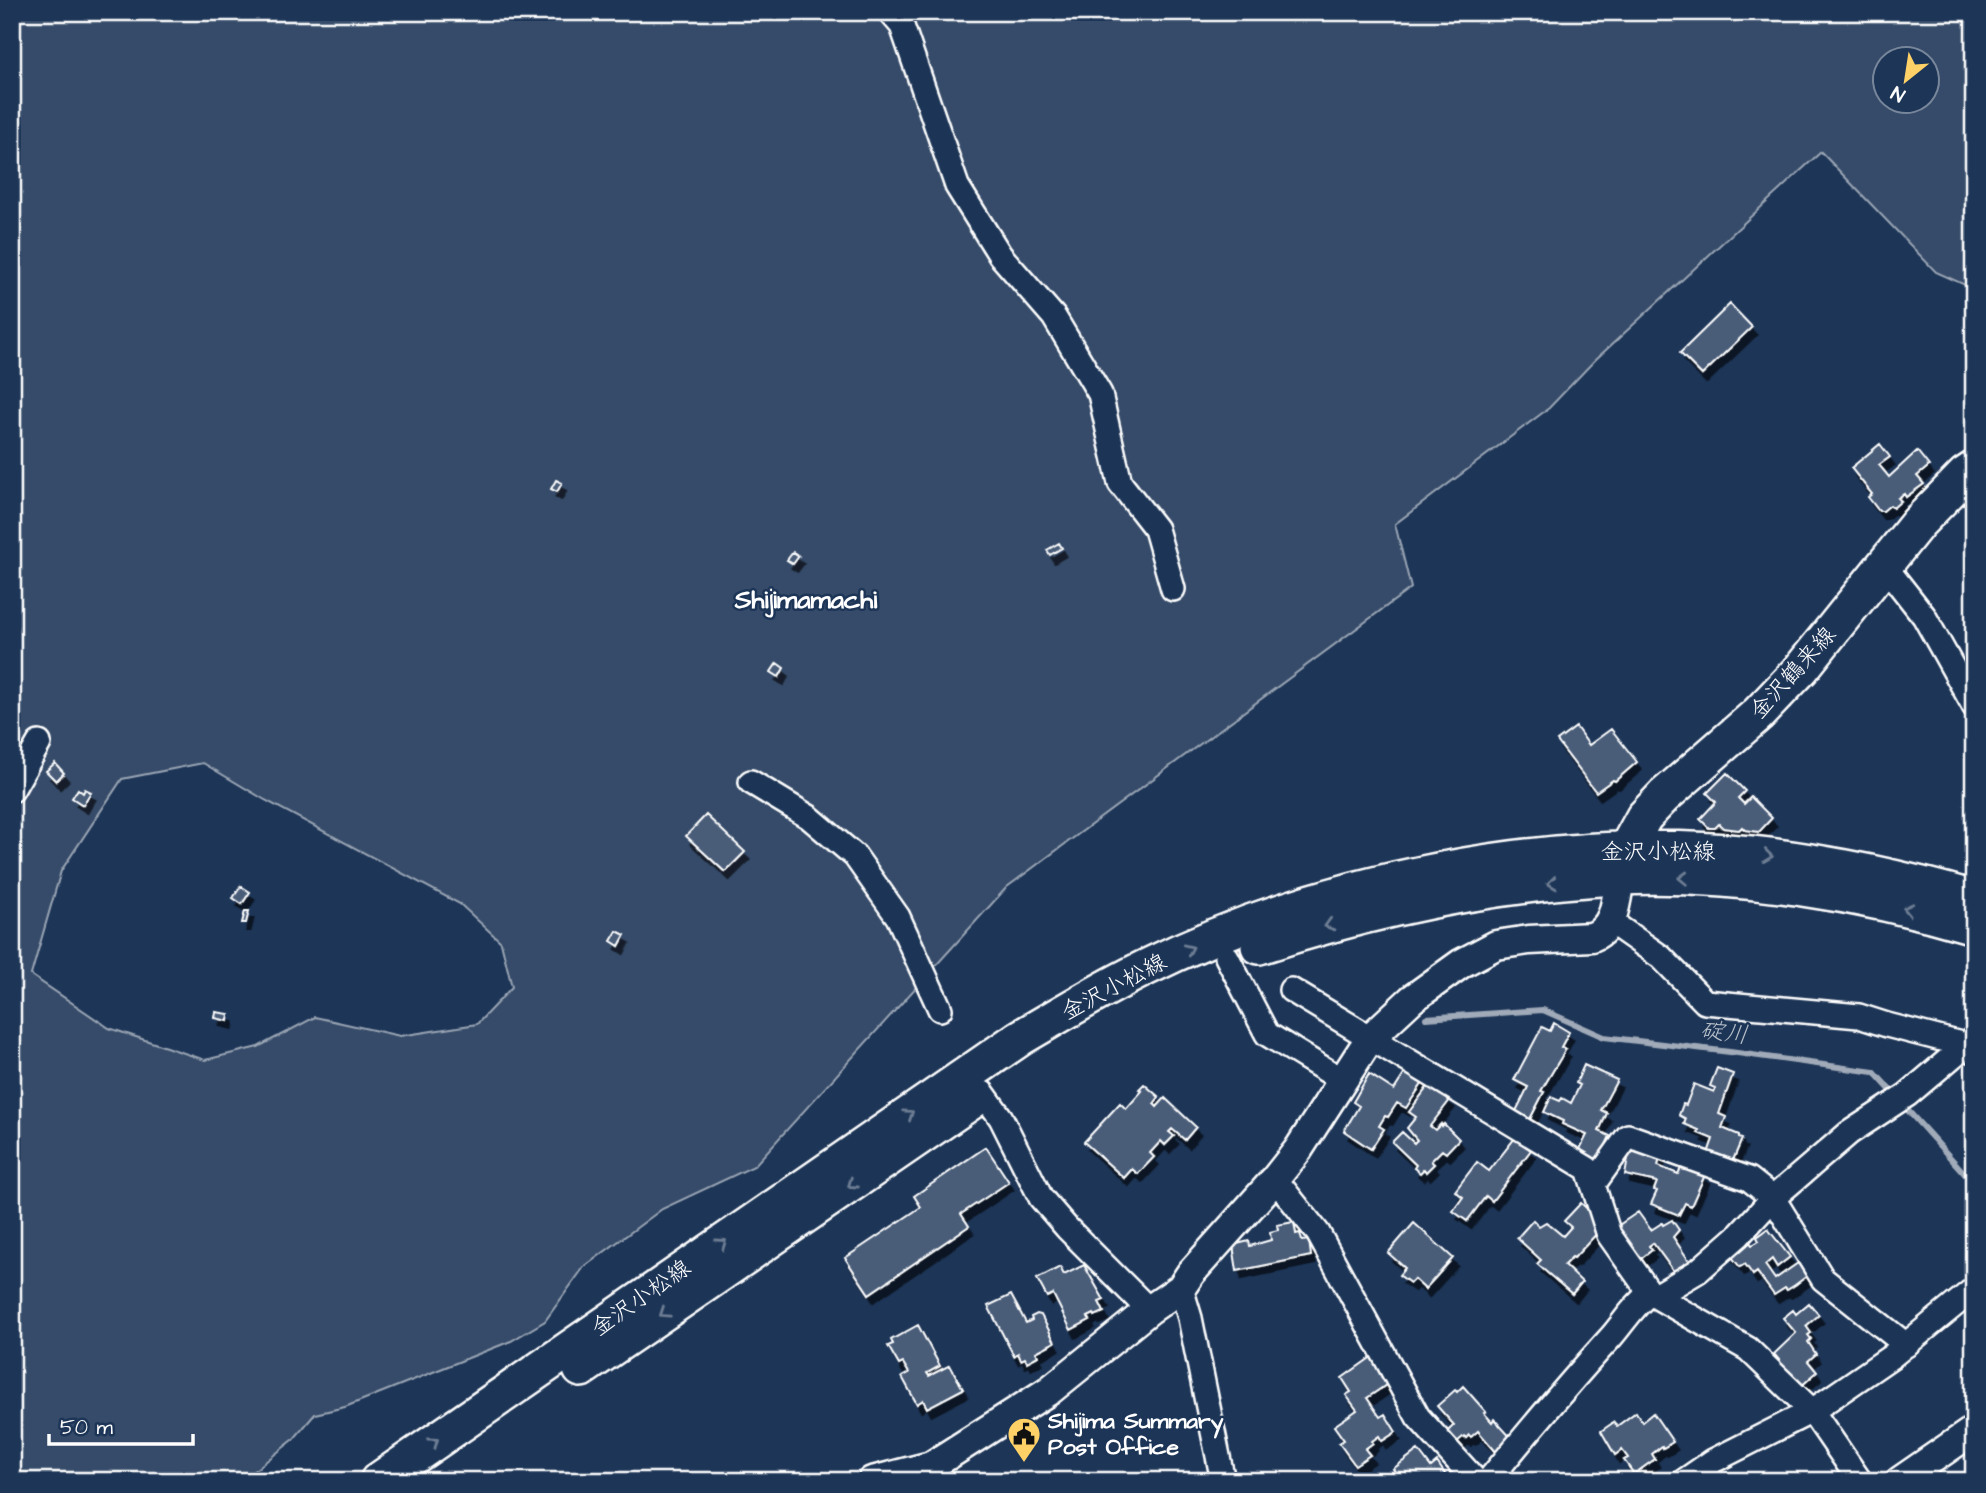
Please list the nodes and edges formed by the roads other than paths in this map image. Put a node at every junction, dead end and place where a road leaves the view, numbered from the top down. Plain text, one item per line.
1 (890, 12) edge
2 (1974, 469) edge
3 (1884, 565) junction
4 (1173, 589) dead end
5 (1974, 706) edge
6 (39, 743) dead end
7 (751, 782) dead end
8 (12, 790) edge
9 (1623, 863) junction
10 (1974, 899) edge
11 (1611, 922) junction
12 (1974, 926) edge
13 (1227, 957) junction
14 (1291, 990) dead end
15 (940, 1009) dead end
16 (1370, 1038) junction
17 (1971, 1044) edge
18 (1342, 1080) junction
19 (983, 1093) junction
20 (1275, 1180) junction
21 (1593, 1185) junction
22 (1773, 1198) junction
23 (1181, 1288) junction
24 (1974, 1289) edge
25 (1653, 1294) junction
26 (1149, 1310) junction
27 (1906, 1345) junction
28 (1812, 1411) junction
29 (1974, 1430) edge
30 (875, 1480) edge
31 (378, 1481) edge
32 (420, 1481) edge
33 (1223, 1481) edge
34 (1476, 1481) edge
35 (1488, 1481) edge
36 (1684, 1481) edge
37 (1860, 1481) edge
38 (1900, 1481) edge

1 - 4 street
2 - 3 main road, 金沢鶴来線
3 - 5 street
3 - 9 main road, 金沢鶴来線
6 - 8 street
7 - 15 street
9 -> 10 main road, 金沢小松線
9 - 11 street
12 -> 9 main road, 金沢小松線
9 -> 13 main road, 金沢小松線
31 -> 9 main road, 金沢小松線
11 - 16 street
11 - 17 street
13 - 18 street
13 - 19 main road, 金沢小松線
14 - 16 street
16 - 18 street
16 - 21 street
17 - 22 street
18 - 20 street
19 - 26 street
19 -> 32 main road, 金沢小松線
20 - 23 street
20 - 34 street
21 - 22 street
21 - 25 street
22 - 25 street
22 - 27 street
23 - 26 street
23 - 33 street
24 - 27 street
25 - 28 street
25 - 35 street
26 - 30 street
27 - 28 street
28 - 36 street
28 - 37 street
29 - 38 street

